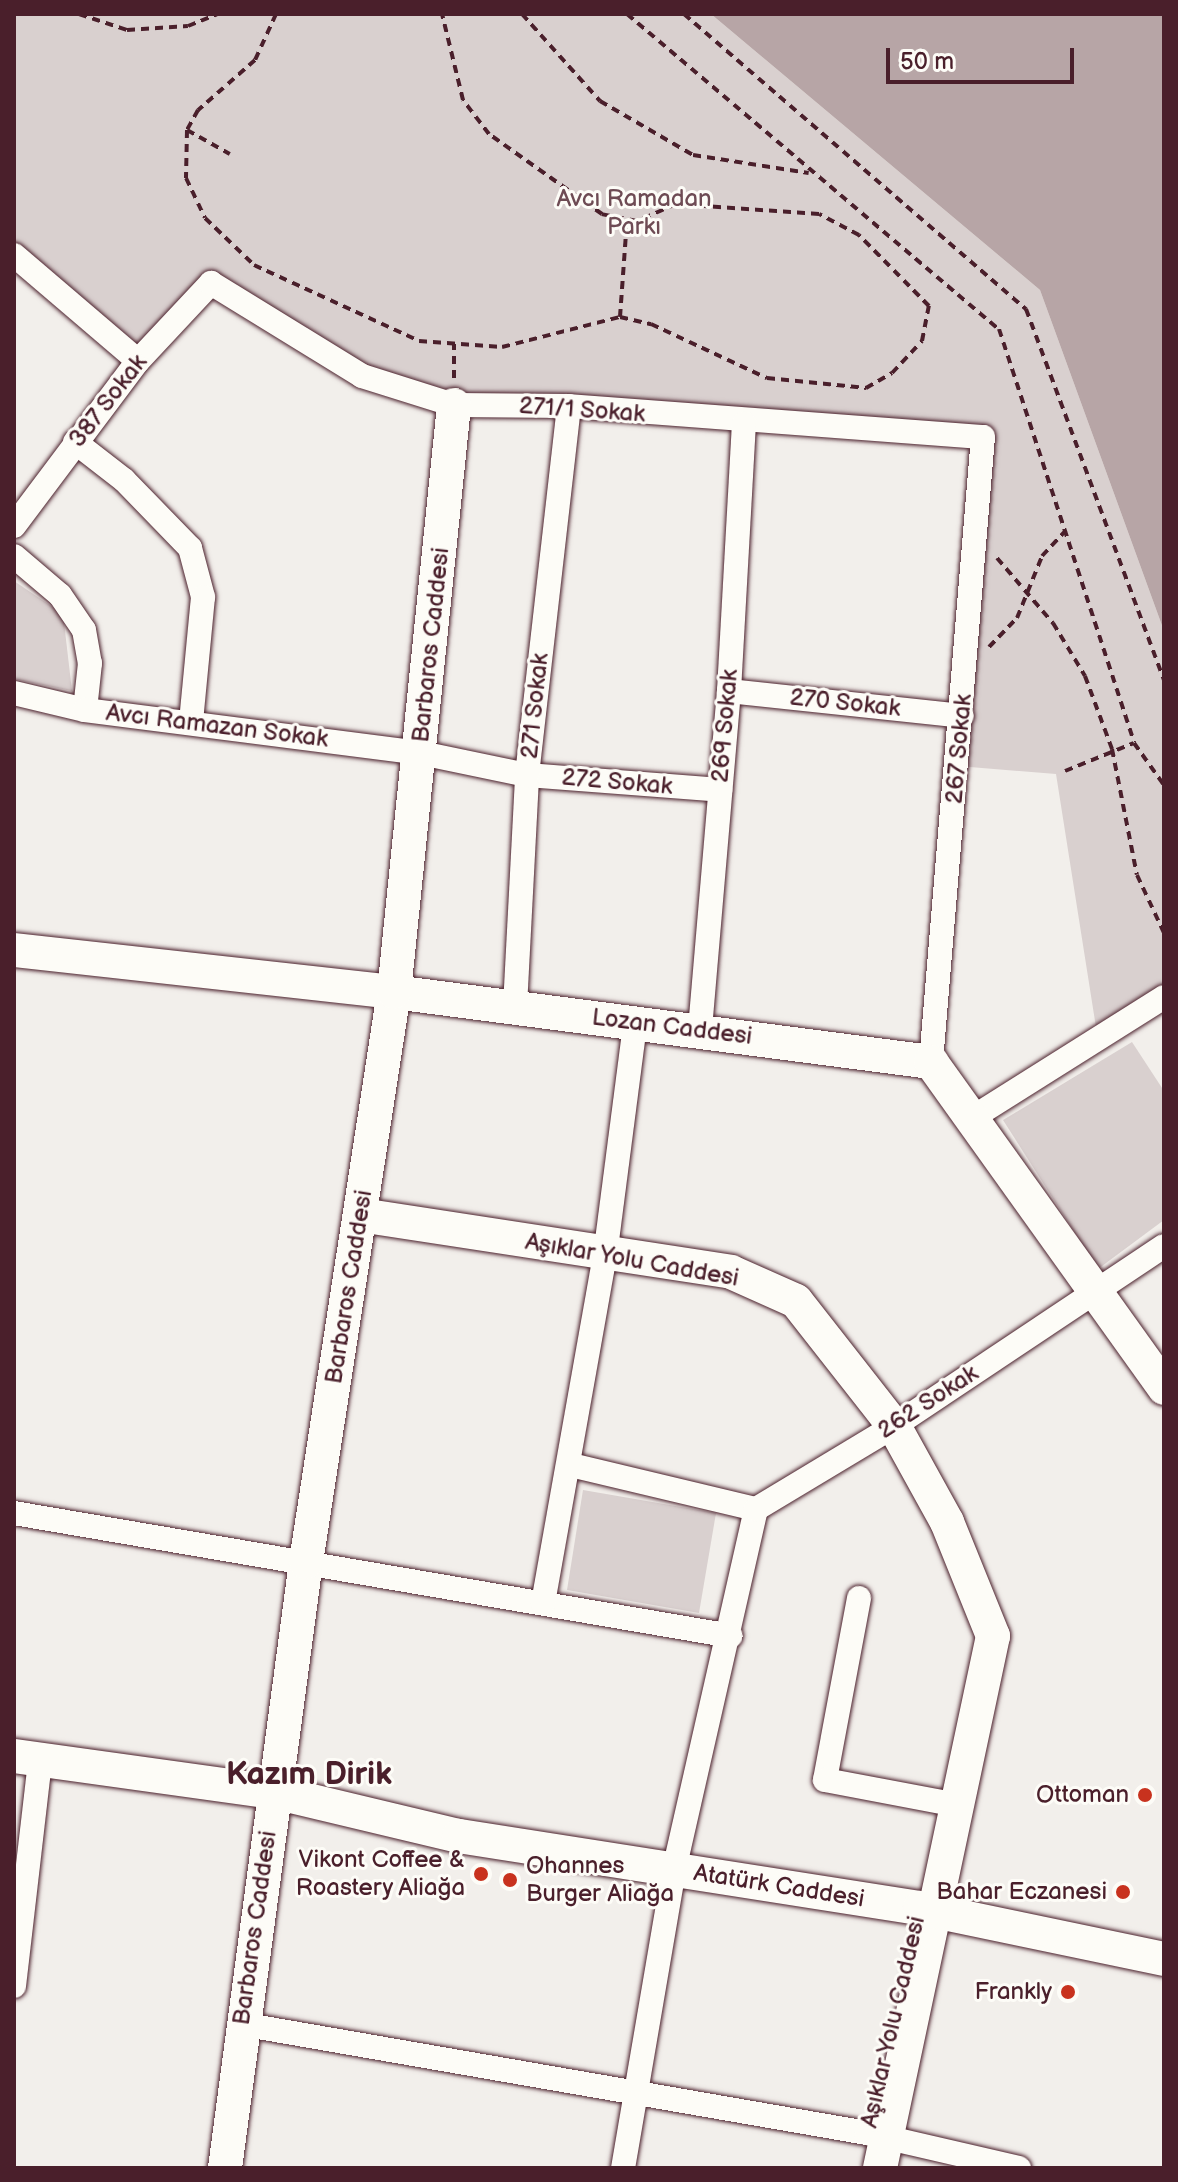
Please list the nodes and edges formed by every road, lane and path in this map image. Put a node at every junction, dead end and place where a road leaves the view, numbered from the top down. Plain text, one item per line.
1 (79, 14) edge
2 (217, 14) edge
3 (276, 14) edge
4 (442, 14) edge
5 (522, 14) edge
6 (627, 14) edge
7 (684, 14) edge
8 (187, 130) junction
9 (230, 154) dead end
10 (811, 173) junction
11 (627, 219) junction
12 (14, 255) edge
13 (211, 283) joint
14 (620, 317) junction
15 (138, 361) junction
16 (454, 405) junction
17 (569, 406) junction
18 (744, 423) junction
19 (983, 437) joint
20 (75, 442) junction
21 (14, 526) edge
22 (1067, 529) junction
23 (975, 535) junction
24 (14, 556) edge
25 (1027, 592) junction
26 (966, 660) junction
27 (1164, 681) edge
28 (729, 691) junction
29 (14, 693) edge
30 (85, 710) junction
31 (962, 716) junction
32 (191, 722) junction
33 (1134, 743) junction
34 (1112, 749) junction
35 (421, 753) junction
36 (1065, 771) dead end
37 (527, 775) junction
38 (1164, 785) edge
39 (720, 790) junction
40 (1164, 933) edge
41 (14, 950) edge
42 (394, 992) junction
43 (1164, 997) edge
44 (515, 1007) junction
45 (635, 1024) junction
46 (700, 1029) junction
47 (931, 1062) junction
48 (972, 1118) junction
49 (360, 1215) junction
50 (1164, 1246) edge
51 (605, 1256) junction
52 (1099, 1292) junction
53 (1164, 1388) edge
54 (894, 1426) junction
55 (571, 1465) junction
56 (756, 1509) junction
57 (14, 1513) edge
58 (306, 1562) junction
59 (977, 1592) junction
60 (859, 1598) dead end
61 (543, 1603) junction
62 (731, 1636) junction
63 (27, 1758) edge
64 (274, 1792) junction
65 (941, 1802) junction
66 (674, 1870) junction
67 (928, 1910) junction
68 (1164, 1959) edge
69 (14, 1986) edge
70 (241, 2024) junction
71 (640, 2091) junction
72 (878, 2146) edge
73 (225, 2168) edge
74 (623, 2168) edge
75 (858, 2168) edge
76 (1019, 2168) edge

1 - 2 path
3 - 8 path
4 - 11 path
5 - 10 path
6 - 10 path
7 - 27 path
8 - 9 path
8 - 14 path
10 - 22 path
11 - 14 path
11 - 14 path
12 - 15 street
13 - 15 street, 387 Sokak
13 - 16 street, 271/1 Sokak
15 - 20 street, 387 Sokak
16 - 17 street, 271/1 Sokak
16 - 35 street, Barbaros Caddesi
17 - 18 street, 271/1 Sokak
17 - 37 street, 271 Sokak
18 - 19 street, 271/1 Sokak
18 - 28 street, 269 Sokak
19 - 23 street, 267 Sokak
20 - 21 street, 387 Sokak
20 - 32 street
22 - 25 path
22 - 33 path
23 - 25 path
23 - 26 street, 267 Sokak
24 - 30 street
25 - 26 path
25 - 34 path
26 - 31 street, 267 Sokak
28 - 31 street, 270 Sokak
28 - 39 street, 269 Sokak
29 - 30 street, Avcı Ramazan Sokak
30 - 32 street, Avcı Ramazan Sokak
31 - 47 street, 267 Sokak
32 - 35 street, Avcı Ramazan Sokak
33 - 34 path
33 - 38 path
34 - 36 path
34 - 40 path
35 - 37 street, 272 Sokak
35 - 42 street, Barbaros Caddesi
37 - 39 street, 272 Sokak
37 - 44 street, 271 Sokak
39 - 46 street, 269 Sokak
41 - 42 street, Lozan Caddesi
42 - 44 street, Lozan Caddesi
42 - 49 street, Barbaros Caddesi
43 - 48 street
44 - 45 street, Lozan Caddesi
45 - 46 street, Lozan Caddesi
45 - 51 street
46 - 47 street, Lozan Caddesi
47 - 48 street
48 - 52 street
49 - 51 street, Aşıklar Yolu Caddesi
49 - 58 street, Barbaros Caddesi
50 - 52 street, 262 Sokak
51 - 54 street, Aşıklar Yolu Caddesi
51 - 55 street
52 - 53 street
52 - 54 street, 262 Sokak
54 - 56 street, 262 Sokak
54 - 59 street, Aşıklar Yolu Caddesi
55 - 56 street
55 - 61 street
56 - 62 street
57 - 58 street
58 - 61 street
58 - 64 street, Barbaros Caddesi
59 - 65 street, Aşıklar Yolu Caddesi
59 - 67 street, Aşıklar Yolu Caddesi
60 - 65 street
61 - 62 street
62 - 66 street
63 - 64 street, Atatürk Caddesi
63 - 69 street
64 - 66 street, Atatürk Caddesi
64 - 70 street, Barbaros Caddesi
65 - 67 street, Aşıklar Yolu Caddesi
66 - 67 street, Atatürk Caddesi
66 - 71 street
67 - 68 street, Atatürk Caddesi
67 - 72 street, Aşıklar Yolu Caddesi
70 - 71 street
70 - 73 street, Barbaros Caddesi
71 - 72 street
71 - 74 street
72 - 75 street, Aşıklar Yolu Caddesi
72 - 76 street

